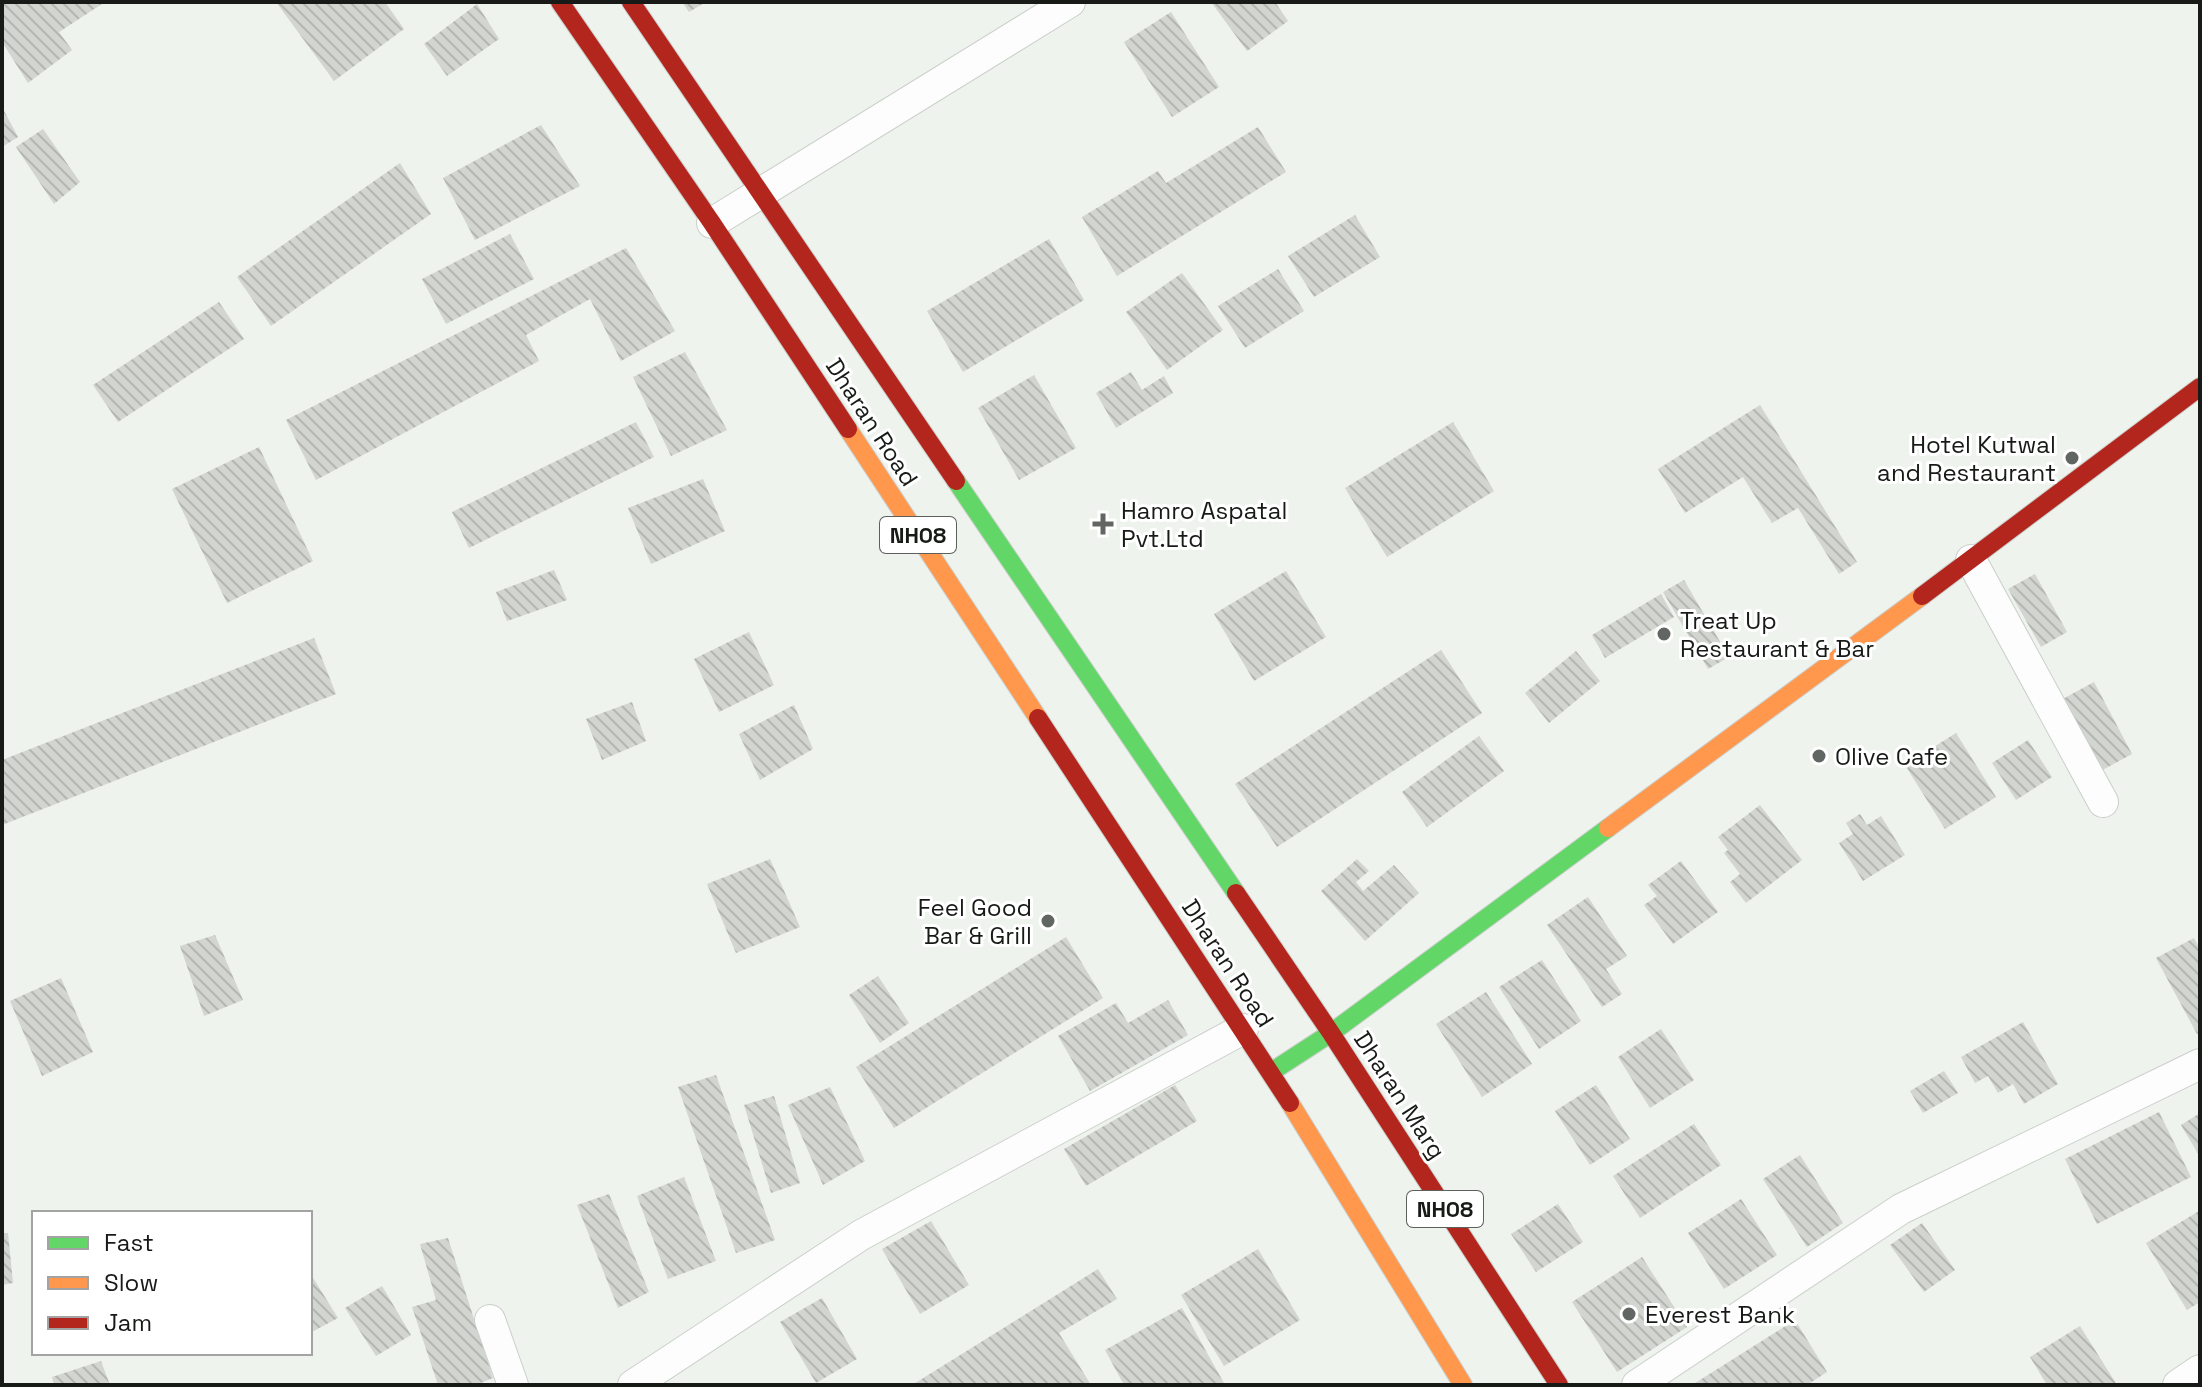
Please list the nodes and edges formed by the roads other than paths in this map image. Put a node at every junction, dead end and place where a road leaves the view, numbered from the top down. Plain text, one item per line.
1 (560, 2) edge
2 (631, 2) edge
3 (1070, 2) edge
4 (762, 192) junction
5 (712, 223) junction
6 (2200, 387) edge
7 (1971, 560) junction
8 (2103, 802) dead end
9 (1243, 1029) junction
10 (1331, 1033) junction
11 (2200, 1064) edge
12 (1271, 1072) junction
13 (490, 1320) dead end
14 (2200, 1370) edge
15 (513, 1385) edge
16 (633, 1385) edge
17 (1463, 1385) edge
18 (1559, 1385) edge
19 (1637, 1385) edge
20 (2178, 1385) edge

1 - 5 main road, Dharan Road / NH08
2 - 4 main road, Dharan Road / NH08
3 - 4 street
4 - 5 street
4 - 10 main road, Dharan Road / NH08
5 - 9 main road, Dharan Road / NH08
6 - 7 main road
7 - 8 street
7 - 10 main road
9 - 12 main road, Dharan Road / NH08
9 - 16 street
10 - 12 main road
10 - 18 main road, Dharan Marg / NH08
11 - 19 street
12 - 17 main road, NH08
13 - 15 street
14 - 20 street

